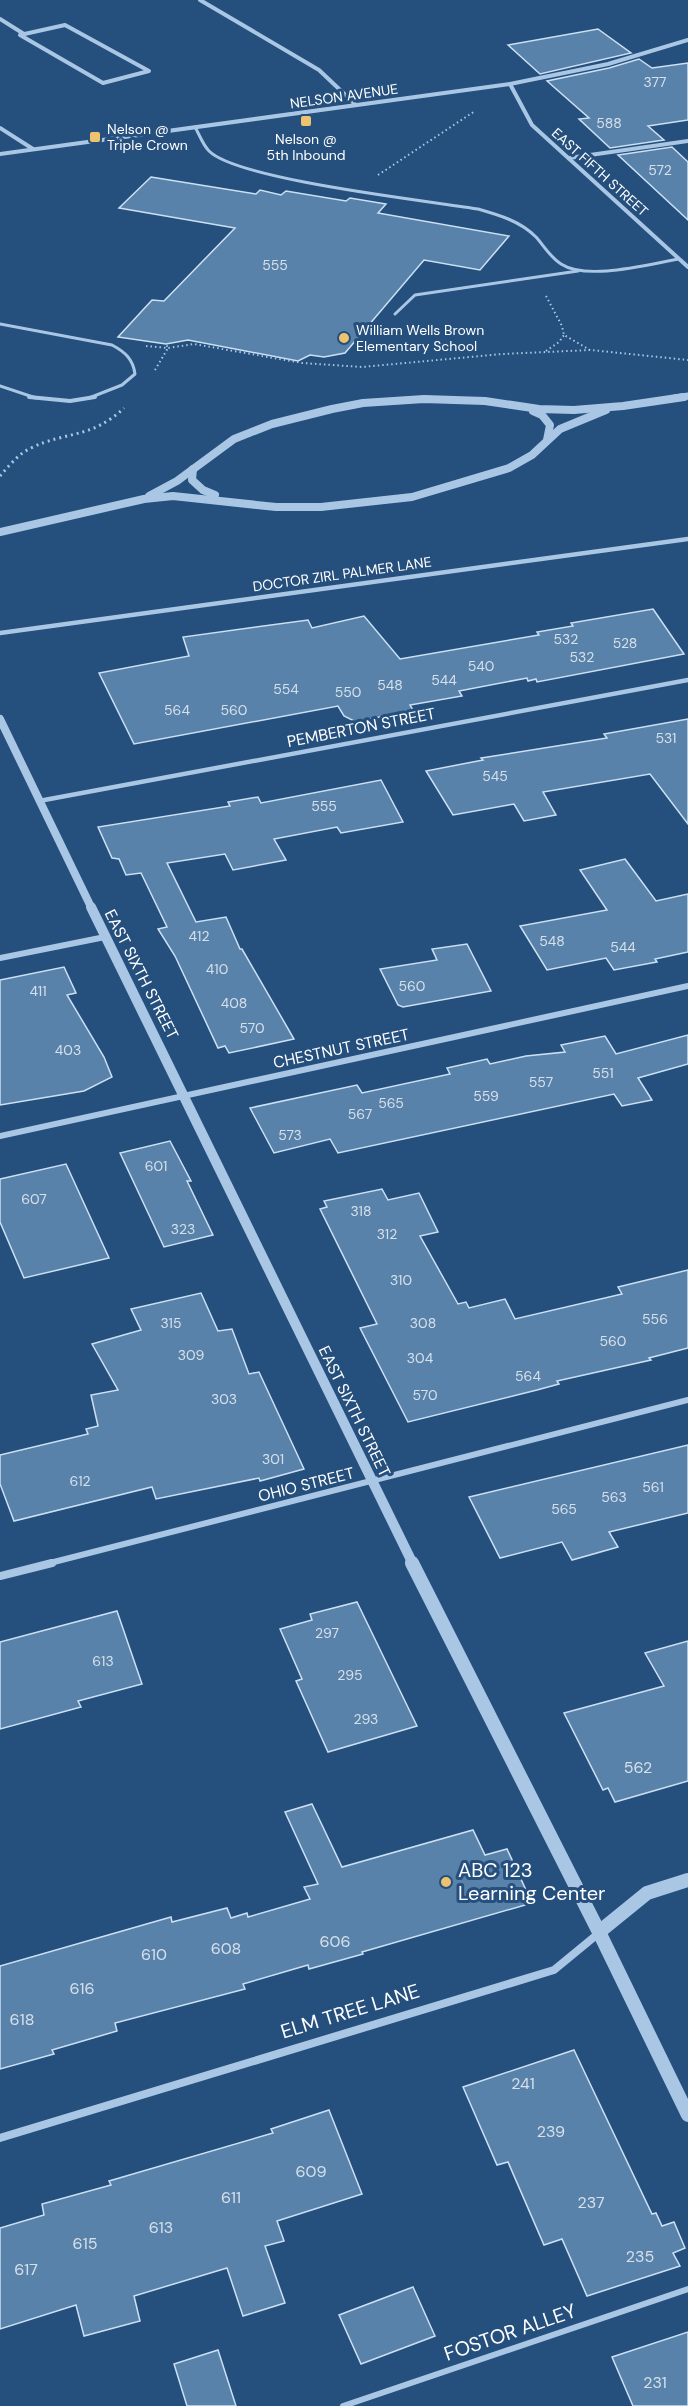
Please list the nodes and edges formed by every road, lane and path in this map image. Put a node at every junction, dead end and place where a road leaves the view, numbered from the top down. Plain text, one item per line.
1 (200, 0) edge
2 (0, 19) edge
3 (24, 34) junction
4 (688, 40) edge
5 (510, 84) junction
6 (356, 105) junction
7 (478, 109) dead end
8 (195, 127) junction
9 (0, 128) edge
10 (688, 141) edge
11 (34, 149) junction
12 (0, 154) edge
13 (568, 158) junction
14 (372, 179) dead end
15 (688, 257) edge
16 (679, 259) junction
17 (688, 267) edge
18 (580, 270) junction
19 (543, 291) dead end
20 (395, 314) dead end
21 (0, 324) edge
22 (564, 335) junction
23 (139, 344) dead end
24 (591, 350) junction
25 (546, 351) junction
26 (688, 360) edge
27 (0, 386) edge
28 (688, 396) edge
29 (517, 405) junction
30 (606, 410) junction
31 (547, 441) junction
32 (193, 469) junction
33 (144, 499) junction
34 (230, 500) junction
35 (0, 532) edge
36 (688, 539) edge
37 (0, 633) edge
38 (688, 680) edge
39 (0, 719) edge
40 (39, 801) junction
41 (105, 937) junction
42 (0, 958) edge
43 (688, 986) edge
44 (185, 1096) junction
45 (0, 1136) edge
46 (688, 1400) edge
47 (371, 1481) junction
48 (0, 1576) edge
49 (688, 1880) edge
50 (599, 1932) junction
51 (688, 2115) edge
52 (0, 2138) edge
53 (688, 2289) edge
54 (343, 2406) edge

1 - 6 street
2 - 3 street
3 - 3 street
4 - 5 street, NELSON AVENUE
5 - 6 street, NELSON AVENUE
5 - 13 street, EAST FIFTH STREET
6 - 8 street, NELSON AVENUE
7 - 14 path
8 - 11 street, NELSON AVENUE
8 - 18 lane
9 - 11 street
10 - 13 street
11 - 12 street, NELSON AVENUE
13 - 16 street, EAST FIFTH STREET
15 - 16 street
16 - 17 street, EAST FIFTH STREET
16 - 18 lane
18 - 20 lane
19 - 22 path
21 - 27 lane
22 - 24 path
22 - 25 path
23 - 25 path
24 - 25 path
24 - 26 path
28 - 30 street
29 - 30 street
29 - 31 street
29 - 32 street
30 - 31 street
31 - 34 street
32 - 33 street
32 - 34 street
33 - 34 street
33 - 35 street
36 - 37 street, DOCTOR ZIRL PALMER LANE
38 - 40 street, PEMBERTON STREET
39 - 40 street, EAST SIXTH STREET
40 - 41 street, EAST SIXTH STREET
41 - 42 street
41 - 44 street, EAST SIXTH STREET
43 - 44 street, CHESTNUT STREET
44 - 45 street, CHESTNUT STREET
44 - 47 street, EAST SIXTH STREET
46 - 47 street, OHIO STREET
47 - 48 street, OHIO STREET
47 - 50 street, EAST SIXTH STREET
49 - 50 street, ELM TREE LANE
50 - 51 street, EAST SIXTH STREET
50 - 52 street, ELM TREE LANE
53 - 54 lane, FOSTOR ALLEY

